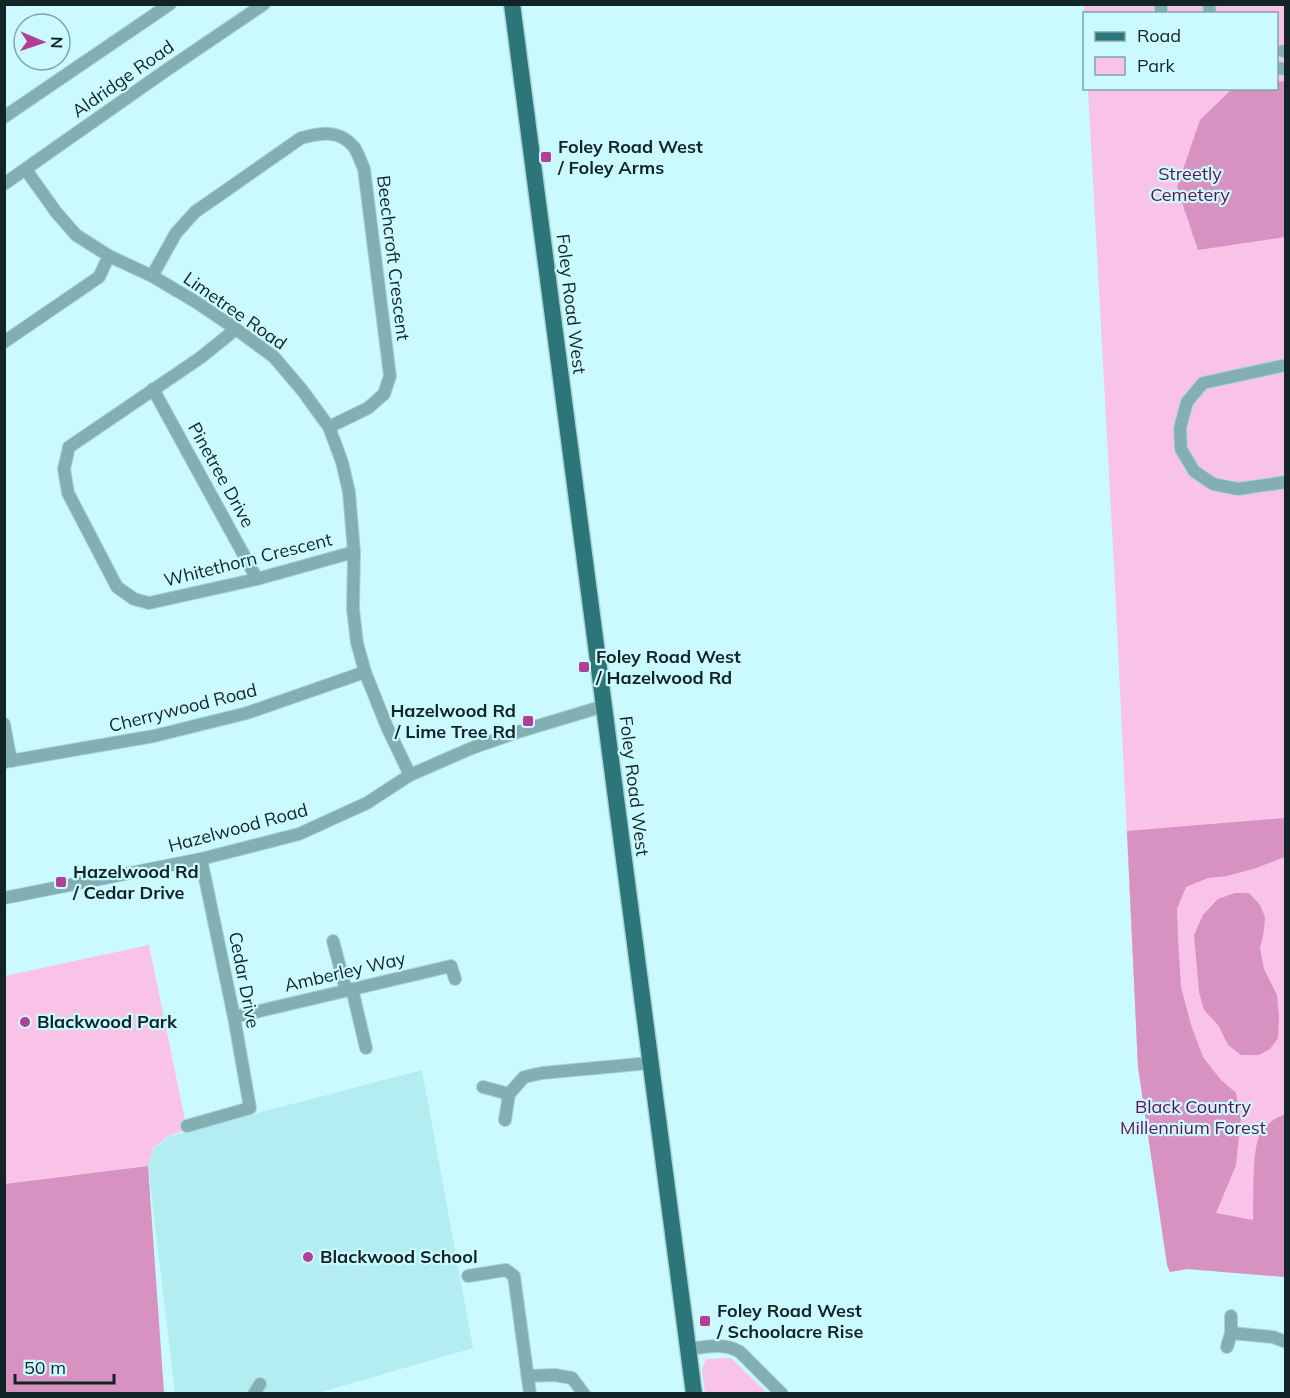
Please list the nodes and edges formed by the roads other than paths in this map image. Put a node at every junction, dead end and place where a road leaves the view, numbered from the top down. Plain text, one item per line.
1 (170, 4) edge
2 (264, 4) edge
3 (512, 4) edge
4 (4, 117) edge
5 (26, 170) junction
6 (4, 184) edge
7 (109, 256) junction
8 (152, 276) junction
9 (236, 329) junction
10 (4, 342) edge
11 (1286, 365) edge
12 (153, 389) junction
13 (329, 427) junction
14 (1286, 482) edge
15 (354, 552) junction
16 (257, 579) junction
17 (365, 672) junction
18 (604, 706) junction
19 (4, 724) edge
20 (8, 762) edge
21 (410, 775) junction
22 (201, 859) junction
23 (4, 898) edge
24 (333, 941) dead end
25 (455, 979) dead end
26 (349, 990) junction
27 (234, 1017) junction
28 (366, 1048) dead end
29 (650, 1063) junction
30 (483, 1087) dead end
31 (509, 1094) junction
32 (506, 1120) dead end
33 (187, 1126) dead end
34 (468, 1276) dead end
35 (1231, 1316) dead end
36 (1231, 1333) junction
37 (1286, 1342) edge
38 (1227, 1347) dead end
39 (688, 1349) junction
40 (529, 1376) junction
41 (530, 1394) edge
42 (584, 1394) edge
43 (694, 1394) edge
44 (782, 1394) edge

1 - 4 street, Aldridge Road
2 - 5 street, Aldridge Road
3 - 18 main road, Foley Road West
5 - 6 street, Aldridge Road
5 - 7 street, Limetree Road
7 - 8 street, Limetree Road
7 - 10 street
8 - 9 street, Limetree Road
8 - 13 street, Beechcroft Crescent
9 - 12 street, Whitethorn Crescent
9 - 13 street, Limetree Road
11 - 14 street
12 - 16 street, Pinetree Drive
12 - 16 street, Whitethorn Crescent
13 - 15 street, Limetree Road
15 - 16 street, Whitethorn Crescent
15 - 17 street, Limetree Road
17 - 20 street, Cherrywood Road
17 - 21 street, Limetree Road
18 - 21 street, Hazelwood Road
18 - 29 main road, Foley Road West
19 - 20 street
21 - 22 street, Hazelwood Road
22 - 23 street, Hazelwood Road
22 - 27 street, Cedar Drive
24 - 26 street
25 - 26 street, Amberley Way
26 - 27 street, Amberley Way
26 - 28 street
27 - 33 street, Cedar Drive
29 - 31 street
29 - 39 main road, Foley Road West
30 - 31 street
31 - 32 street
34 - 40 street
35 - 36 street
36 - 37 street
36 - 38 street
39 - 43 main road, Foley Road West
39 - 44 street
40 - 41 street
40 - 42 street

